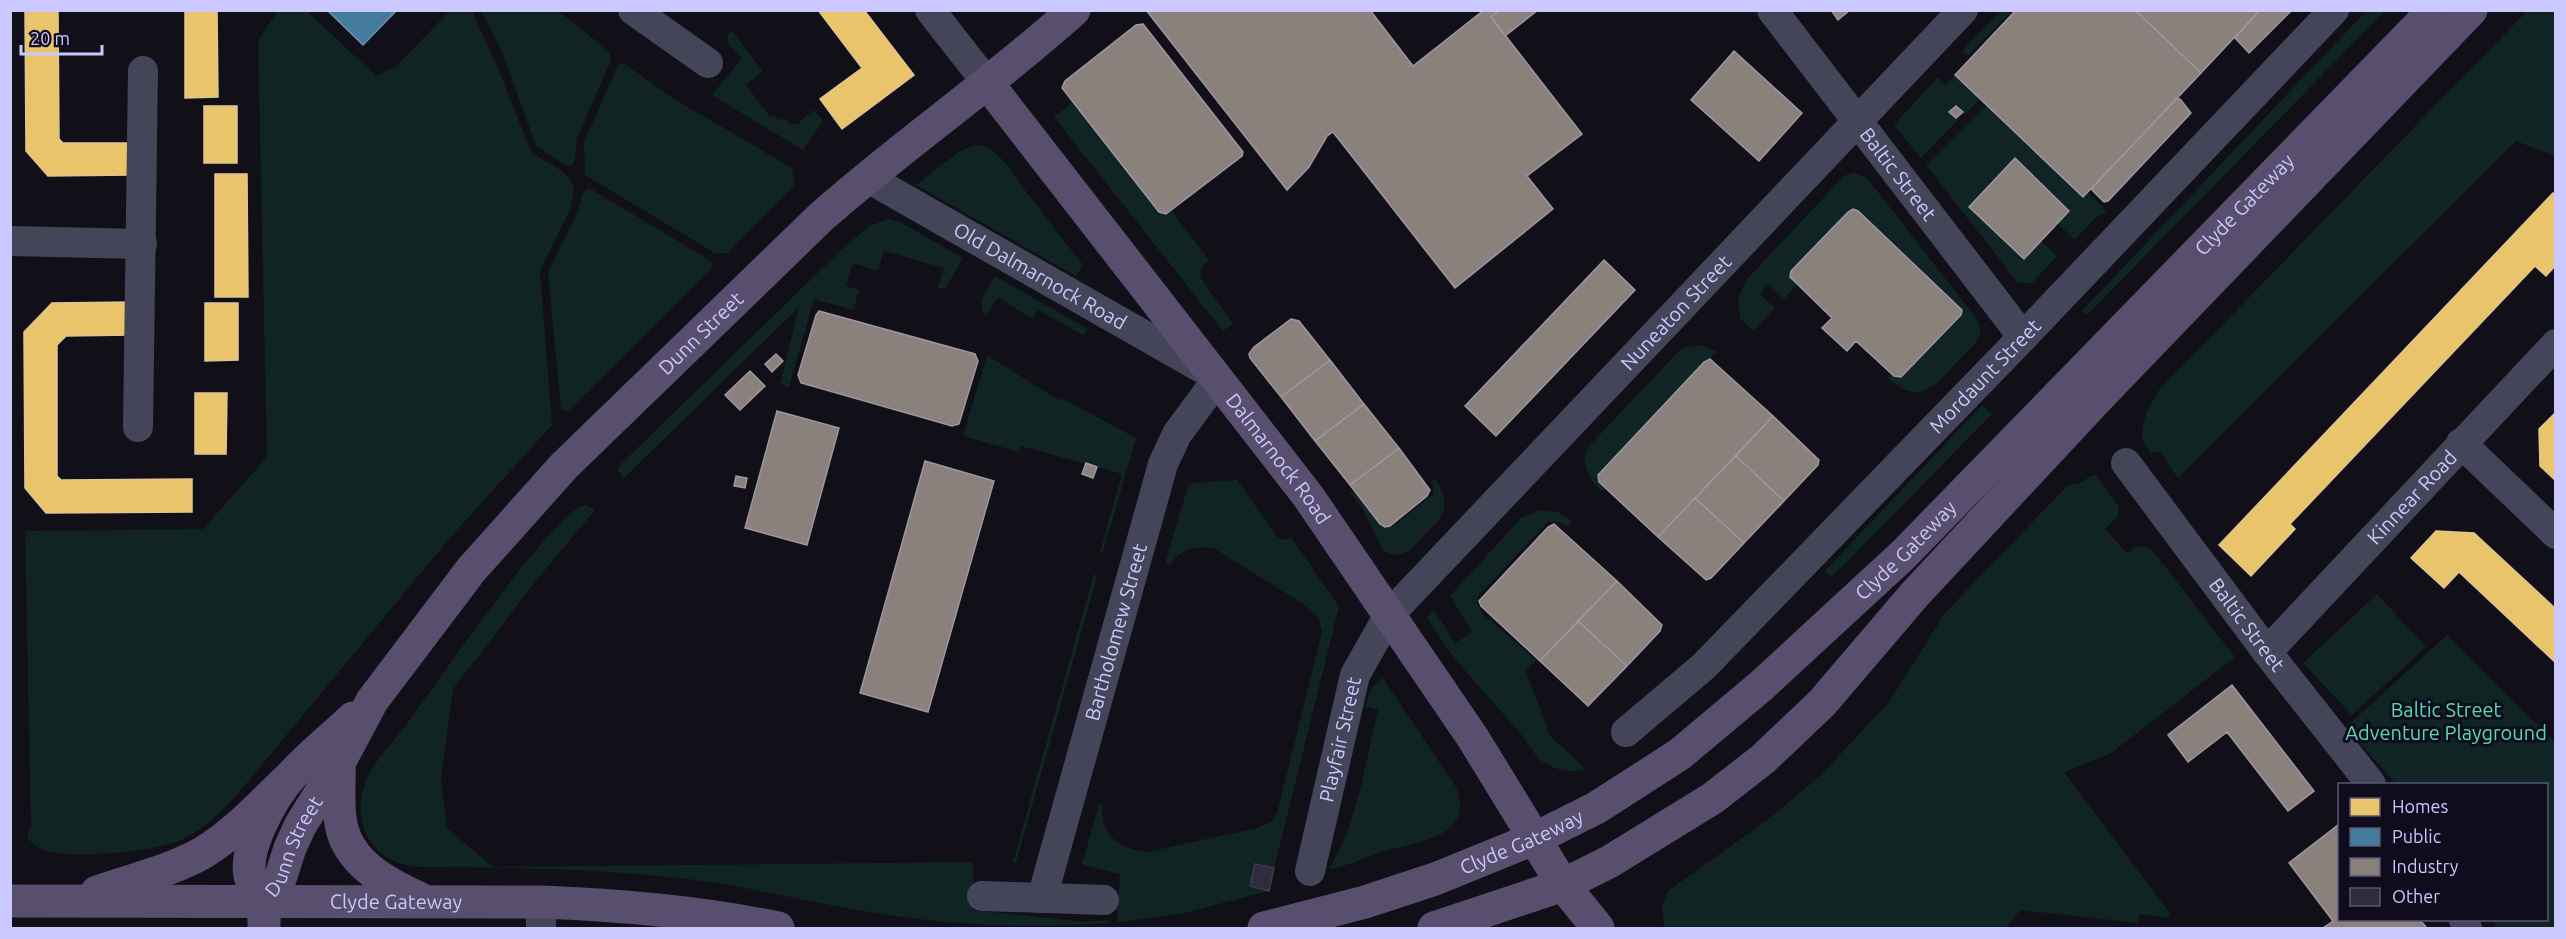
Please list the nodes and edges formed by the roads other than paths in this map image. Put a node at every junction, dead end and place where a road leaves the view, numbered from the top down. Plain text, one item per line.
1 (633, 10) edge
2 (930, 10) edge
3 (1074, 10) edge
4 (1772, 10) edge
5 (1963, 10) edge
6 (2334, 10) edge
7 (2434, 10) edge
8 (2471, 10) edge
9 (708, 63) dead end
10 (143, 71) dead end
11 (988, 84) junction
12 (1857, 122) junction
13 (868, 177) junction
14 (10, 241) edge
15 (142, 244) junction
16 (2023, 337) junction
17 (2556, 344) edge
18 (1215, 377) junction
19 (138, 427) dead end
20 (2460, 443) junction
21 (2126, 463) dead end
22 (2556, 534) edge
23 (1389, 615) junction
24 (2267, 652) junction
25 (372, 701) junction
26 (1626, 732) dead end
27 (339, 763) junction
28 (291, 776) junction
29 (2370, 783) edge
30 (1536, 838) junction
31 (1310, 871) dead end
32 (1563, 885) junction
33 (982, 896) dead end
34 (1041, 898) junction
35 (1104, 900) dead end
36 (10, 901) edge
37 (73, 901) junction
38 (427, 901) junction
39 (264, 914) edge
40 (541, 915) edge
41 (778, 928) edge
42 (1264, 928) edge
43 (1434, 928) edge
44 (1598, 928) edge

1 - 9 street
2 - 11 street, Dalmarnock Road
3 - 11 main road, Dunn Street
4 - 12 street, Baltic Street
5 - 12 street, Nuneaton Street
6 - 16 street, Mordaunt Street
7 - 30 main road, Clyde Gateway
8 - 32 main road, Clyde Gateway
10 - 15 street
11 - 13 main road, Dunn Street
11 - 18 main road, Dalmarnock Road
12 - 16 street, Baltic Street
12 - 23 street, Nuneaton Street
13 - 18 street, Old Dalmarnock Road
13 - 25 main road, Dunn Street
14 - 15 street
15 - 19 street
16 - 26 street, Mordaunt Street
17 - 20 street, Kinnear Road
18 - 23 main road, Dalmarnock Road
18 - 34 street, Bartholomew Street
20 - 22 street
20 - 24 street, Kinnear Road
21 - 24 street, Baltic Street
23 - 30 main road, Dalmarnock Road
23 - 31 street, Playfair Street
24 - 29 street, Baltic Street
25 - 27 main road, Dunn Street
25 - 28 main road, Dunn Street
27 - 38 main road
27 - 39 main road, Dunn Street
28 - 37 main road
28 - 39 main road, Dunn Street
30 - 32 main road, Dalmarnock Road
30 - 42 main road, Clyde Gateway
32 - 43 main road, Clyde Gateway
32 - 44 main road, Dalmarnock Road
33 - 34 street
34 - 35 street
36 - 37 main road, Clyde Gateway
37 - 39 main road, Clyde Gateway
38 - 39 main road, Clyde Gateway
38 - 40 main road, Clyde Gateway
40 - 41 main road, Clyde Gateway

